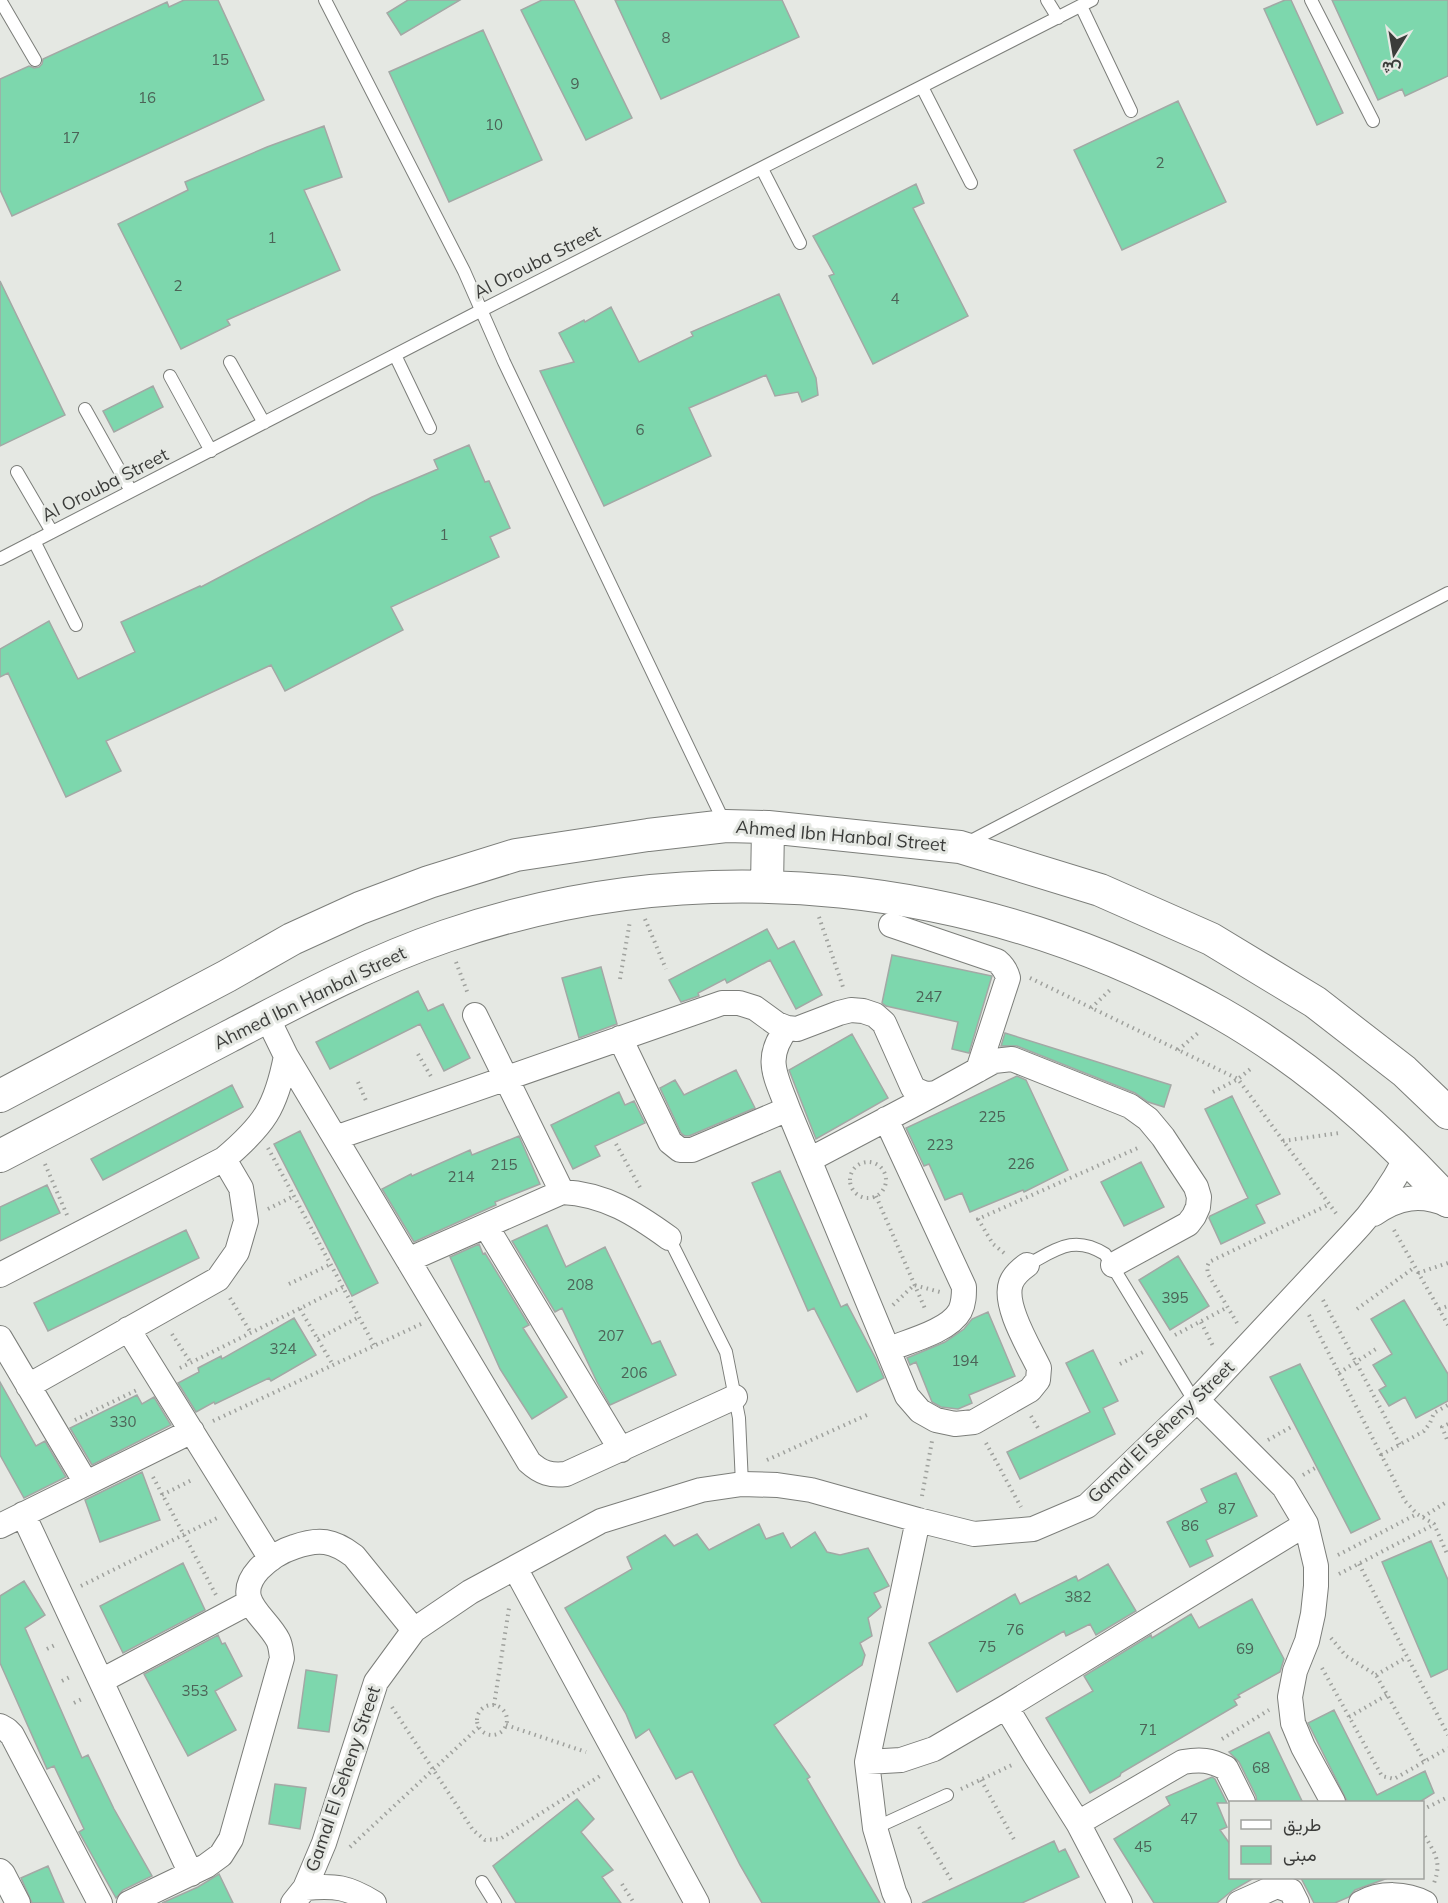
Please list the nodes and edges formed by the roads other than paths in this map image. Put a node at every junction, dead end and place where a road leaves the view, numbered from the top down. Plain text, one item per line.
1 (0, 0) edge
2 (325, 0) edge
3 (1047, 0) edge
4 (1311, 0) edge
5 (1086, 3) edge
6 (1058, 18) junction
7 (35, 60) dead end
8 (922, 87) junction
9 (1131, 111) dead end
10 (1373, 121) dead end
11 (762, 169) junction
12 (970, 183) dead end
13 (800, 243) dead end
14 (482, 310) junction
15 (395, 355) junction
16 (230, 362) dead end
17 (170, 376) dead end
18 (85, 409) dead end
19 (264, 423) junction
20 (430, 428) dead end
21 (211, 451) junction
22 (17, 472) dead end
23 (131, 491) junction
24 (52, 532) junction
25 (34, 542) junction
26 (0, 559) edge
27 (1448, 593) edge
28 (76, 625) dead end
29 (726, 826) junction
30 (768, 827) junction
31 (960, 847) junction
32 (767, 887) junction
33 (891, 925) dead end
34 (475, 1015) road end
35 (267, 1017) junction
36 (787, 1028) junction
37 (620, 1038) junction
38 (286, 1056) junction
39 (978, 1070) junction
40 (506, 1078) junction
41 (936, 1093) junction
42 (0, 1096) edge
43 (788, 1109) junction
44 (1448, 1113) edge
45 (886, 1119) junction
46 (335, 1138) junction
47 (0, 1156) edge
48 (1407, 1156) junction
49 (224, 1159) junction
50 (809, 1160) junction
51 (562, 1192) junction
52 (1448, 1203) edge
53 (1367, 1220) junction
54 (486, 1226) junction
55 (669, 1238) joint
56 (408, 1260) junction
57 (1027, 1265) joint
58 (1113, 1265) junction
59 (0, 1275) edge
60 (128, 1329) junction
61 (0, 1338) edge
62 (889, 1349) junction
63 (28, 1386) junction
64 (735, 1397) junction
65 (1196, 1401) junction
66 (192, 1431) junction
67 (621, 1450) junction
68 (742, 1478) junction
69 (86, 1483) junction
70 (23, 1514) junction
71 (918, 1521) junction
72 (1306, 1524) junction
73 (0, 1526) edge
74 (271, 1559) junction
75 (515, 1568) junction
76 (250, 1602) junction
77 (414, 1630) junction
78 (101, 1681) junction
79 (1006, 1707) junction
80 (0, 1726) edge
81 (867, 1762) junction
82 (947, 1795) road end
83 (1242, 1801) edge
84 (1332, 1801) edge
85 (1078, 1822) junction
86 (875, 1828) junction
87 (0, 1871) edge
88 (191, 1874) junction
89 (482, 1882) dead end
90 (1372, 1892) edge
91 (299, 1895) edge
92 (1421, 1901) edge
93 (18, 1903) edge
94 (100, 1903) edge
95 (129, 1903) edge
96 (374, 1903) edge
97 (495, 1903) edge
98 (697, 1903) edge
99 (899, 1903) edge
100 (1120, 1903) edge
101 (1239, 1903) edge
102 (1297, 1903) edge

1 - 7 lane
2 - 14 lane
3 - 6 lane
4 - 10 lane
5 - 6 lane, Al Orouba Street
5 - 9 lane
6 - 8 lane, Al Orouba Street
8 - 11 lane, Al Orouba Street
8 - 12 lane
11 - 13 lane
11 - 14 lane, Al Orouba Street
14 - 15 lane, Al Orouba Street
14 - 29 lane
15 - 19 lane, Al Orouba Street
15 - 20 lane
16 - 19 lane
17 - 21 lane
18 - 23 lane
19 - 21 lane, Al Orouba Street
21 - 23 lane, Al Orouba Street
22 - 24 lane
23 - 24 lane, Al Orouba Street
24 - 25 lane, Al Orouba Street
25 - 26 lane, Al Orouba Street
25 - 28 lane
27 - 31 lane
29 - 30 street, Ahmed Ibn Hanbal Street
29 - 42 street, Ahmed Ibn Hanbal Street
30 - 31 street, Ahmed Ibn Hanbal Street
30 - 32 street
31 - 44 street, Ahmed Ibn Hanbal Street
32 - 35 street, Ahmed Ibn Hanbal Street
32 - 48 street, Ahmed Ibn Hanbal Street
33 - 39 street
34 - 40 street
35 - 38 street
35 - 47 street, Ahmed Ibn Hanbal Street
36 - 37 street
36 - 41 street
36 - 43 street
37 - 40 street
37 - 43 street
38 - 46 street
38 - 49 street
39 - 41 street
39 - 58 street
40 - 46 street
40 - 51 street
41 - 45 street
43 - 50 street
45 - 50 street
45 - 62 street
46 - 56 street
48 - 52 street, Ahmed Ibn Hanbal Street
48 - 53 street, Gamal El Seheny Street
49 - 59 street
49 - 60 street
50 - 62 street
51 - 54 street
51 - 55 street
52 - 53 street
53 - 65 street, Gamal El Seheny Street
54 - 56 street
54 - 67 street
55 - 64 lane
56 - 67 street
57 - 58 lane
57 - 62 street
58 - 65 lane
60 - 63 street
60 - 66 street
61 - 63 street
63 - 69 street
64 - 67 street
64 - 68 lane
65 - 71 street, Gamal El Seheny Street
65 - 72 street
66 - 69 street
66 - 74 street
68 - 71 street, Gamal El Seheny Street
68 - 75 street, Gamal El Seheny Street
69 - 70 street
70 - 73 street
70 - 78 street
71 - 81 street
72 - 79 street
72 - 84 street
74 - 76 street
74 - 77 street
75 - 77 street, Gamal El Seheny Street
75 - 98 street
76 - 78 street
76 - 88 street
77 - 91 street, Gamal El Seheny Street
78 - 88 street
79 - 81 street
79 - 85 street
80 - 94 street
81 - 86 street
82 - 86 lane
83 - 85 street
85 - 100 street
86 - 99 street
87 - 93 street
88 - 95 street
89 - 97 lane
90 - 92 street
91 - 96 street
101 - 102 street

